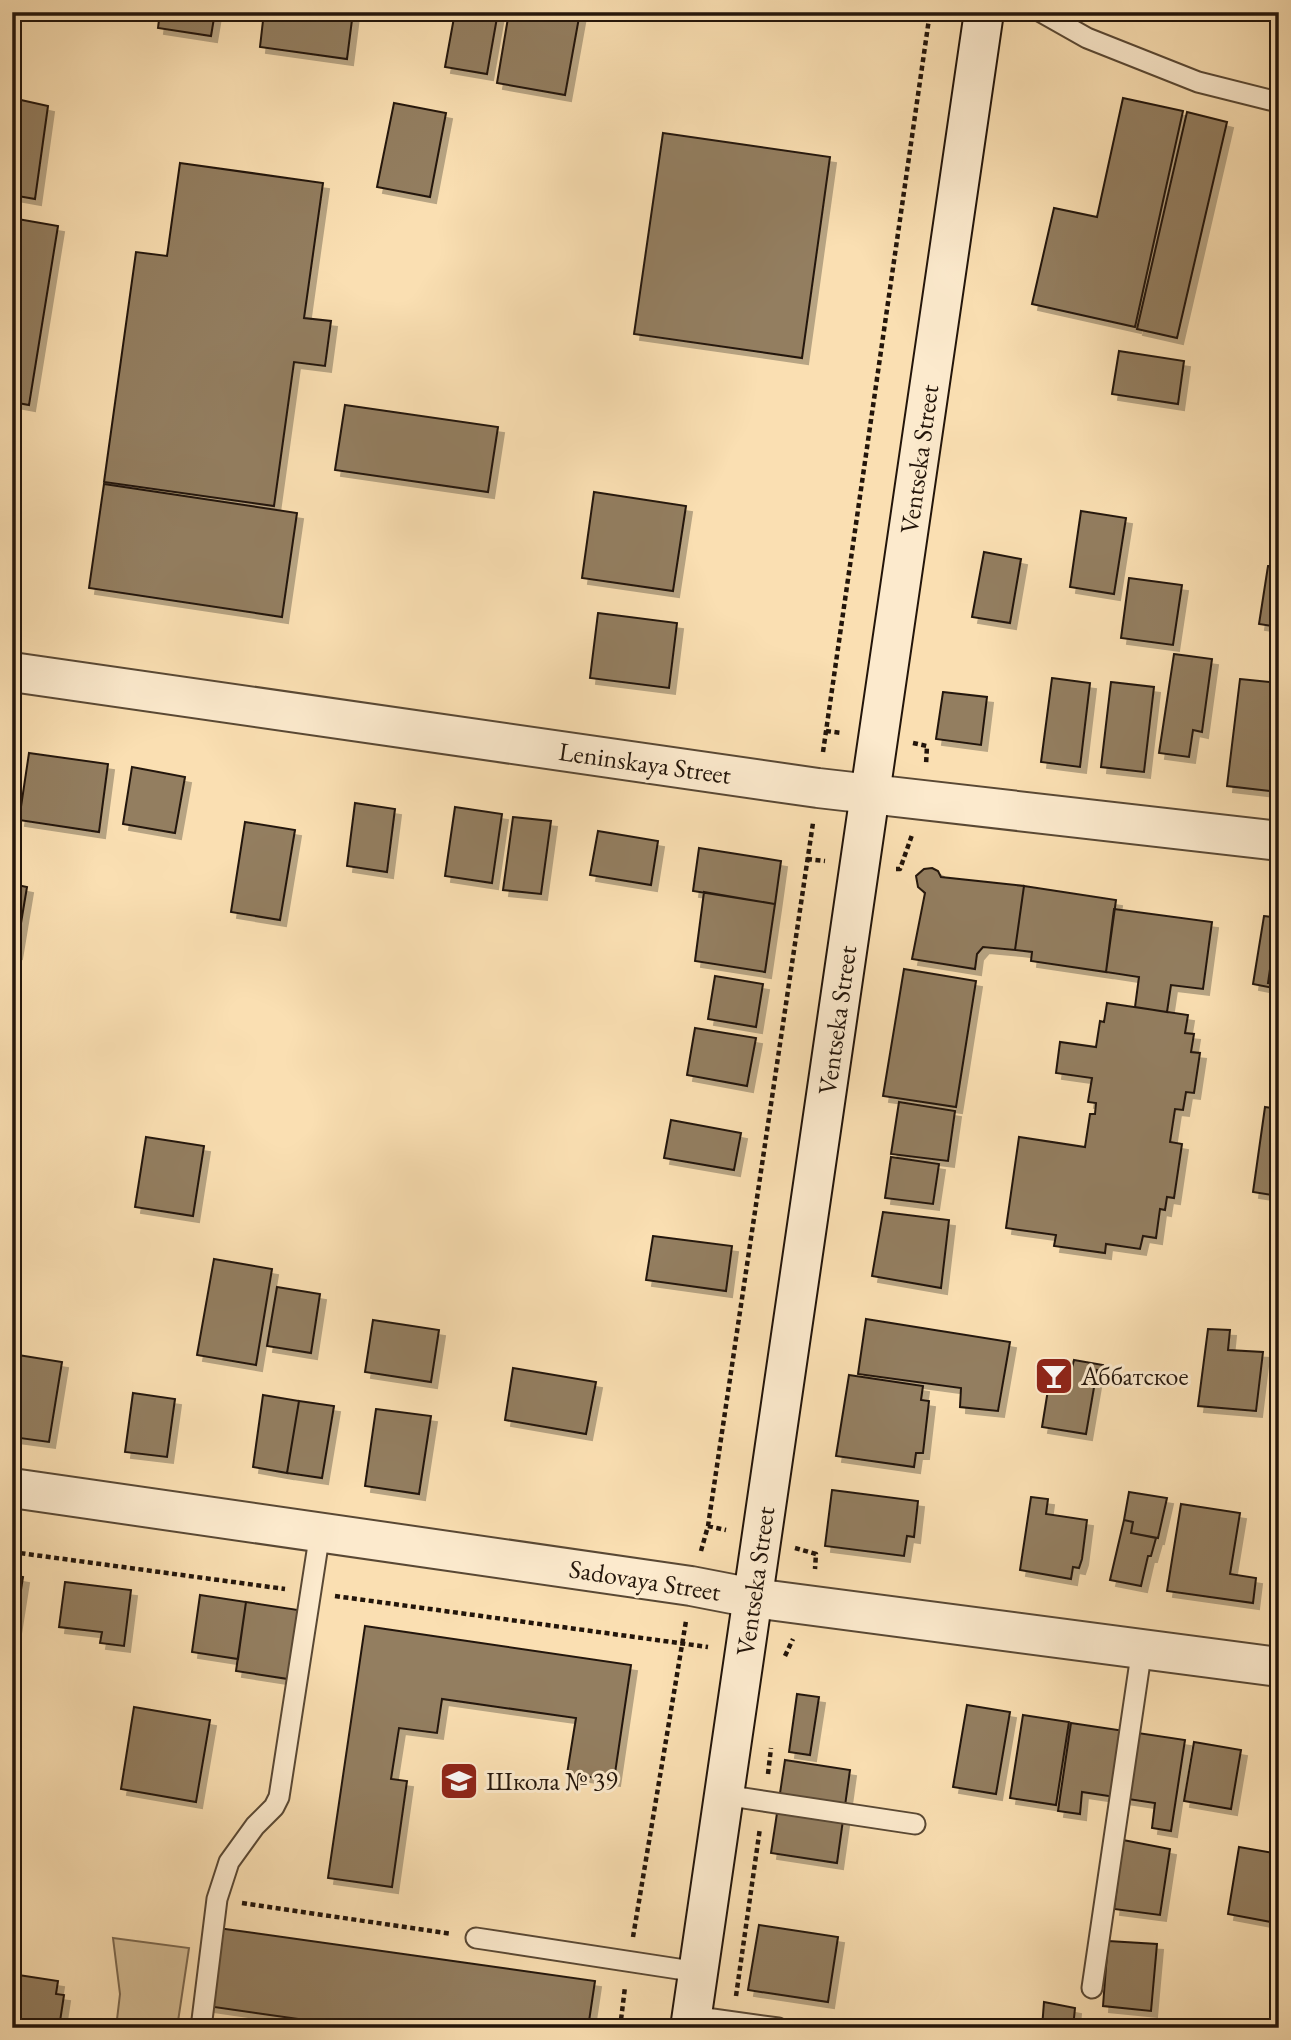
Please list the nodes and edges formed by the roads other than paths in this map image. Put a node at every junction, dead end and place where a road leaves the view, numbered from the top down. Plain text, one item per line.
1 (984, 12) edge
2 (1041, 12) edge
3 (1279, 98) edge
4 (12, 672) edge
5 (870, 793) junction
6 (1279, 841) edge
7 (12, 1488) edge
8 (320, 1532) junction
9 (752, 1598) junction
10 (1142, 1648) junction
11 (1279, 1667) edge
12 (724, 1796) junction
13 (915, 1824) dead end
14 (476, 1938) road end
15 (698, 1972) junction
16 (1092, 1988) dead end
17 (690, 2022) edge
18 (201, 2028) edge
19 (778, 2028) edge

1 - 5 street, Ventseka Street
2 - 3 lane
4 - 5 street, Leninskaya Street
5 - 6 street, Leninskaya Street
5 - 9 street, Ventseka Street
7 - 8 street, Sadovaya Street
8 - 9 street, Sadovaya Street
8 - 18 lane
9 - 10 street, Sadovaya Street
9 - 12 street, Ventseka Street
10 - 11 street, Sadovaya Street
10 - 16 lane
12 - 13 lane
12 - 15 street, Ventseka Street
14 - 15 lane
15 - 17 street, Ventseka Street
17 - 19 lane

